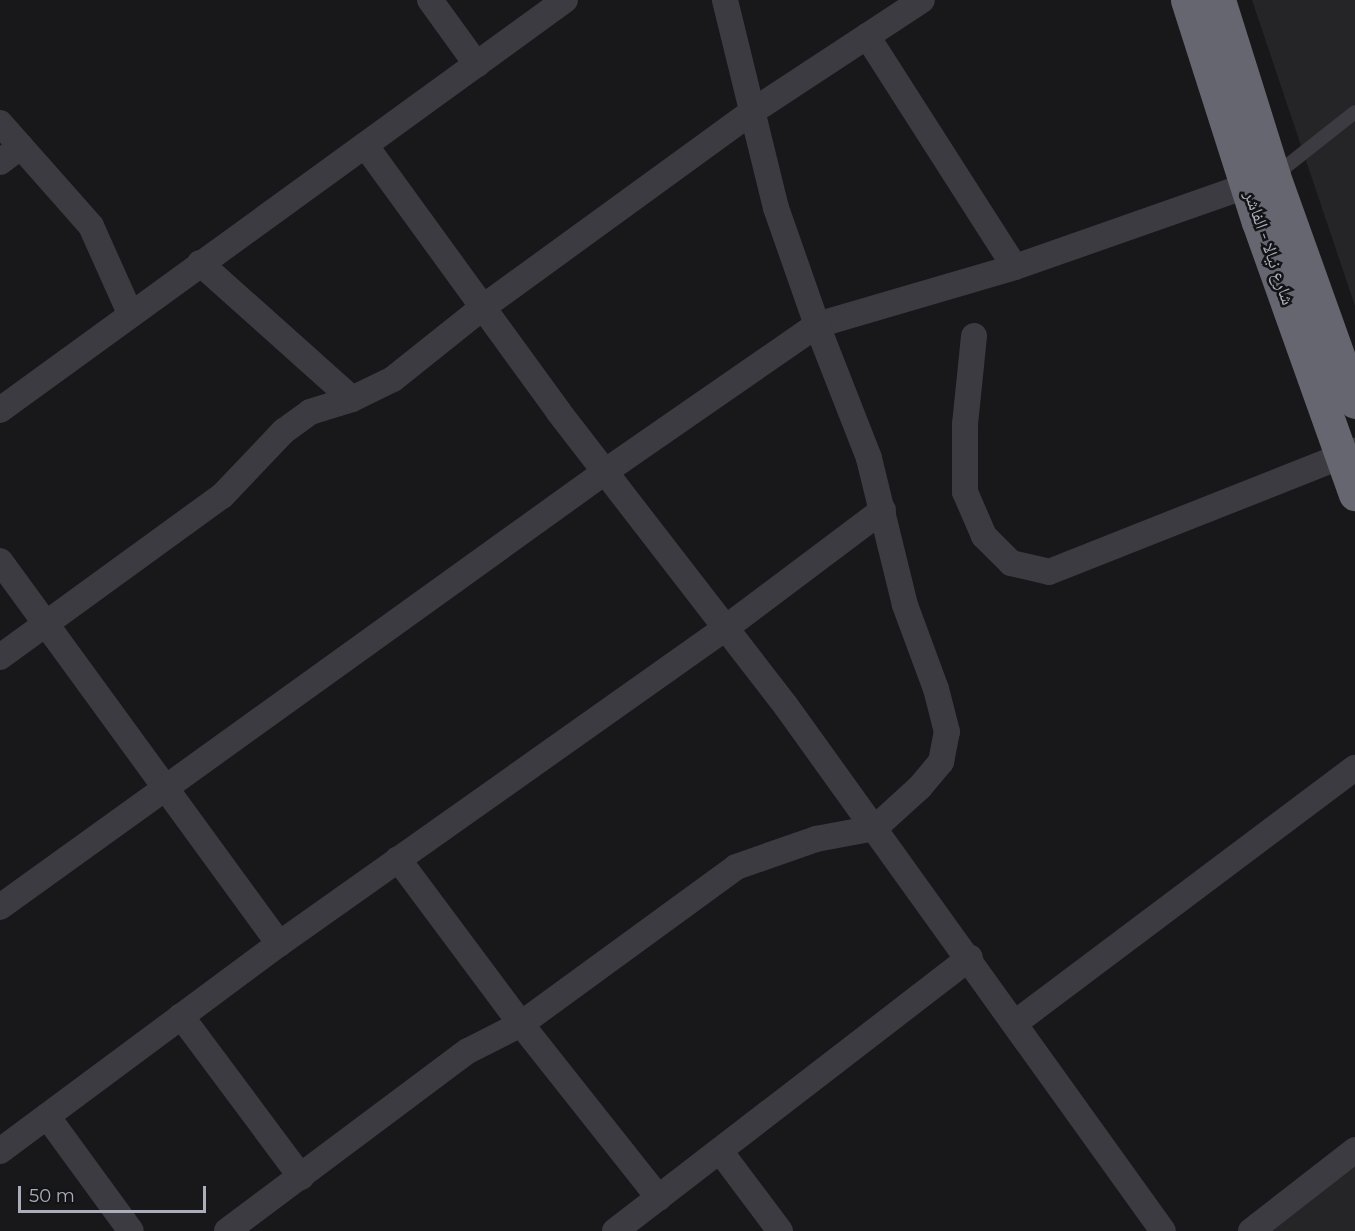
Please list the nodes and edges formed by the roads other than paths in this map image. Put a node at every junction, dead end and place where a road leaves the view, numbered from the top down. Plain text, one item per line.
1 (430, 0) edge
2 (565, 0) edge
3 (725, 0) edge
4 (922, 0) edge
5 (1187, 0) edge
6 (1218, 0) edge
7 (867, 36) junction
8 (477, 65) junction
9 (753, 111) junction
10 (1355, 112) edge
11 (0, 123) edge
12 (365, 145) junction
13 (21, 146) junction
14 (0, 162) edge
15 (1261, 181) junction
16 (200, 263) junction
17 (1015, 267) junction
18 (482, 308) junction
19 (130, 313) junction
20 (817, 325) junction
21 (975, 336) dead end
22 (352, 399) junction
23 (1355, 402) edge
24 (0, 410) edge
25 (1349, 454) edge
26 (606, 471) junction
27 (1355, 494) edge
28 (883, 510) junction
29 (0, 561) edge
30 (46, 624) junction
31 (727, 627) junction
32 (0, 657) edge
33 (1355, 768) edge
34 (167, 787) junction
35 (875, 828) junction
36 (398, 859) junction
37 (0, 907) edge
38 (279, 944) junction
39 (970, 958) junction
40 (181, 1016) junction
41 (1015, 1023) junction
42 (522, 1024) junction
43 (47, 1116) junction
44 (1355, 1150) edge
45 (0, 1151) edge
46 (720, 1151) junction
47 (302, 1177) junction
48 (659, 1198) junction
49 (131, 1231) edge
50 (227, 1231) edge
51 (615, 1231) edge
52 (780, 1231) edge
53 (1164, 1231) edge
54 (1251, 1231) edge

1 - 8 street
2 - 8 street
3 - 9 street
4 - 7 street
5 - 15 highway, شارع نيالا - الفاشر
6 - 15 highway, شارع نيالا - الفاشر
7 - 9 street
7 - 17 street
8 - 12 street
9 - 18 street
9 - 20 street
10 - 15 lane
11 - 13 street
12 - 16 street
12 - 18 street
13 - 14 street
13 - 19 street
15 - 17 street
15 - 23 highway, شارع نيالا - الفاشر
15 - 25 highway, شارع نيالا - الفاشر
16 - 19 street
16 - 22 street
17 - 20 street
18 - 22 street
18 - 26 street
19 - 24 street
20 - 26 street
20 - 28 street
21 - 25 street
22 - 30 street
25 - 27 highway, شارع نيالا - الفاشر
26 - 31 street
26 - 34 street
28 - 31 street
28 - 35 street
29 - 30 street
30 - 32 street
30 - 34 street
31 - 35 street
31 - 36 street
33 - 41 street
34 - 37 street
34 - 38 street
35 - 39 street
35 - 42 street
36 - 38 street
36 - 42 street
38 - 40 street
39 - 41 street
39 - 46 street
40 - 43 street
40 - 47 street
41 - 53 street
42 - 47 street
42 - 48 street
43 - 45 street
43 - 49 street
44 - 54 street
46 - 48 street
46 - 52 street
47 - 50 street
48 - 51 street

